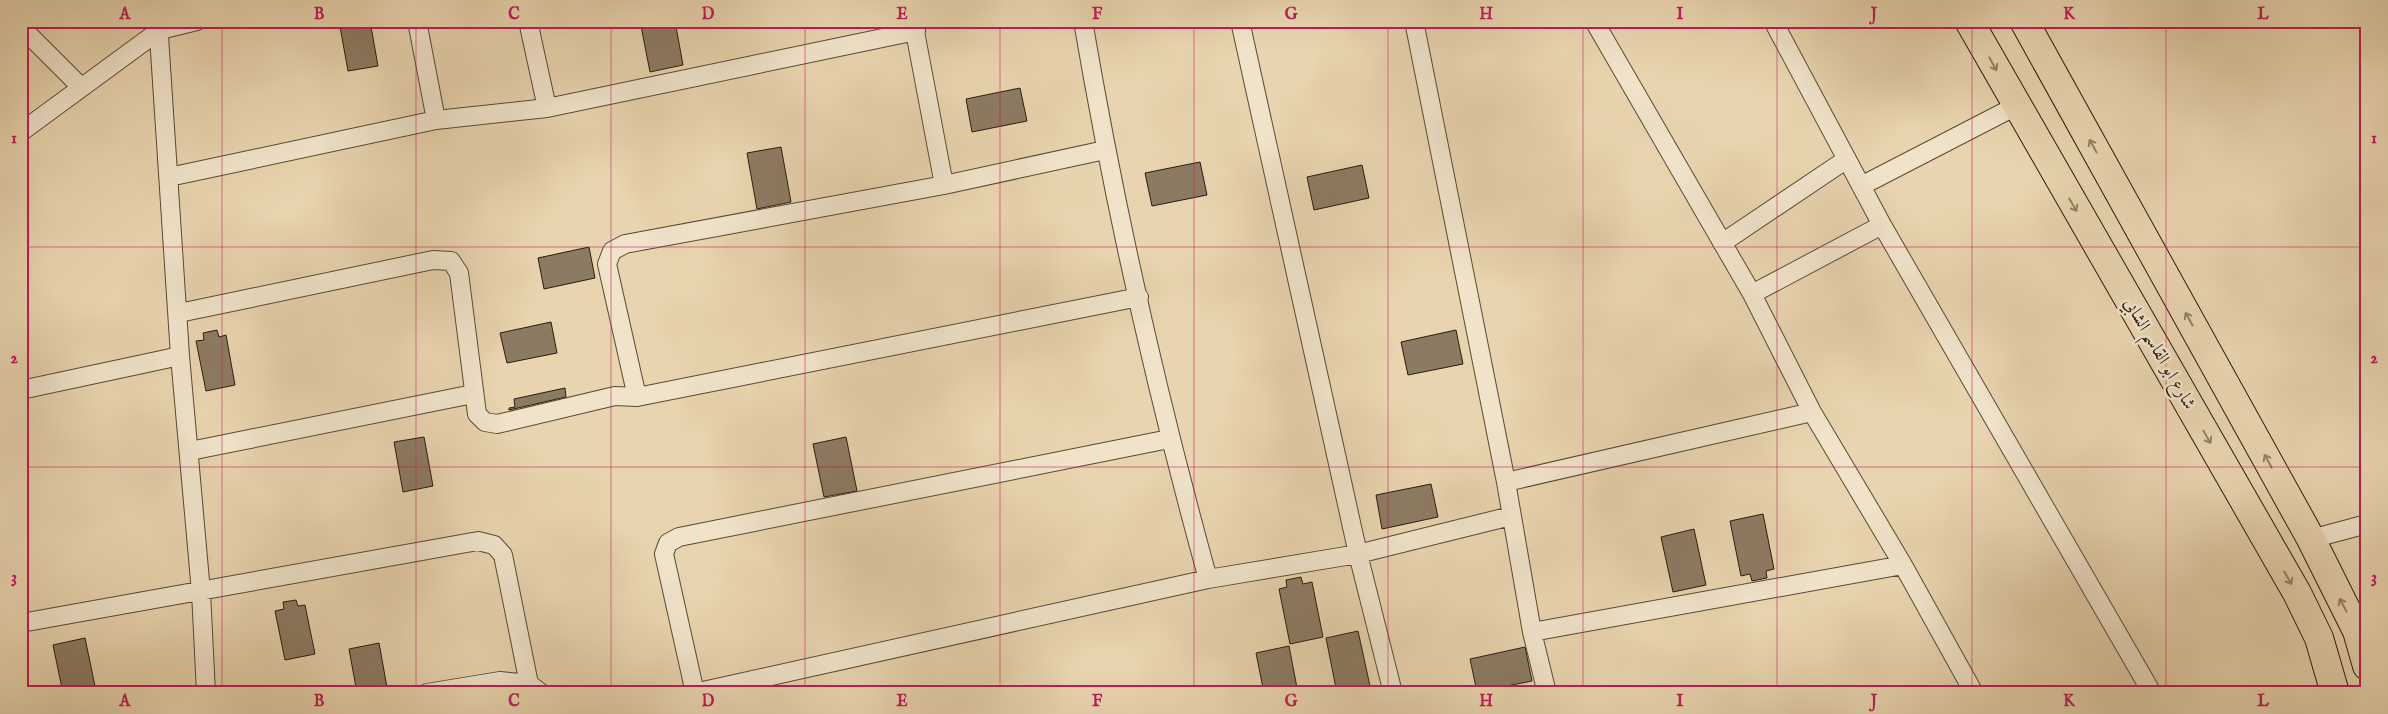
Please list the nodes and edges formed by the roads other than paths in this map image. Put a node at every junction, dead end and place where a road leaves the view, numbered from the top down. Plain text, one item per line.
1 (197, 21) edge
2 (417, 21) edge
3 (528, 21) edge
4 (1083, 21) edge
5 (1240, 21) edge
6 (1414, 21) edge
7 (1594, 21) edge
8 (1773, 21) edge
9 (1969, 21) edge
10 (2024, 21) edge
11 (159, 25) edge
12 (915, 26) edge
13 (21, 27) edge
14 (81, 87) junction
15 (2016, 106) junction
16 (547, 108) junction
17 (436, 120) junction
18 (21, 132) edge
19 (1105, 150) junction
20 (1847, 159) junction
21 (169, 177) junction
22 (944, 185) junction
23 (1861, 186) junction
24 (1882, 225) junction
25 (1722, 243) junction
26 (1752, 294) junction
27 (1139, 297) junction
28 (179, 313) junction
29 (180, 356) junction
30 (21, 390) edge
31 (474, 394) junction
32 (637, 397) junction
33 (1812, 412) junction
34 (1169, 439) junction
35 (190, 451) junction
36 (1506, 482) junction
37 (1511, 516) junction
38 (2367, 524) edge
39 (2311, 539) junction
40 (1358, 554) junction
41 (1903, 565) junction
42 (1208, 579) junction
43 (201, 592) junction
44 (21, 623) edge
45 (1532, 632) junction
46 (2367, 666) edge
47 (535, 688) edge
48 (450, 690) edge
49 (1389, 692) edge
50 (206, 693) edge
51 (427, 693) edge
52 (695, 693) edge
53 (1547, 693) edge
54 (1974, 693) edge
55 (2152, 693) edge
56 (2335, 693) edge

1 - 11 street
2 - 17 street
3 - 16 street
4 - 19 street
5 - 40 street
6 - 36 street
7 - 25 street
8 - 20 street
9 -> 15 main road, شارع ابو القاسم الشابي
39 -> 10 main road
11 - 14 street
11 - 21 street
12 - 16 street
12 - 22 street
13 - 14 street
14 - 18 street
15 - 23 street
15 -> 56 main road, شارع ابو القاسم الشابي
16 - 17 street
17 - 21 street
19 - 22 street
19 - 27 street
20 - 23 street
20 - 25 street
21 - 28 street
22 - 32 street
23 - 24 street
24 - 26 street
24 - 55 street
25 - 26 street
26 - 33 street
27 - 32 street
27 - 34 street
28 - 29 street
28 - 31 street
29 - 30 street
29 - 35 street
31 - 32 street
31 - 35 street
33 - 36 street
33 - 41 street
34 - 42 street
34 - 52 street
35 - 43 street
36 - 37 street
37 - 40 street
37 - 45 street
38 - 39 street
46 -> 39 main road
40 - 42 street
40 - 49 street
41 - 45 street
41 - 54 street
42 - 52 street
43 - 44 street
43 - 47 street
43 - 50 street
45 - 53 street
47 - 48 street
48 - 51 street

